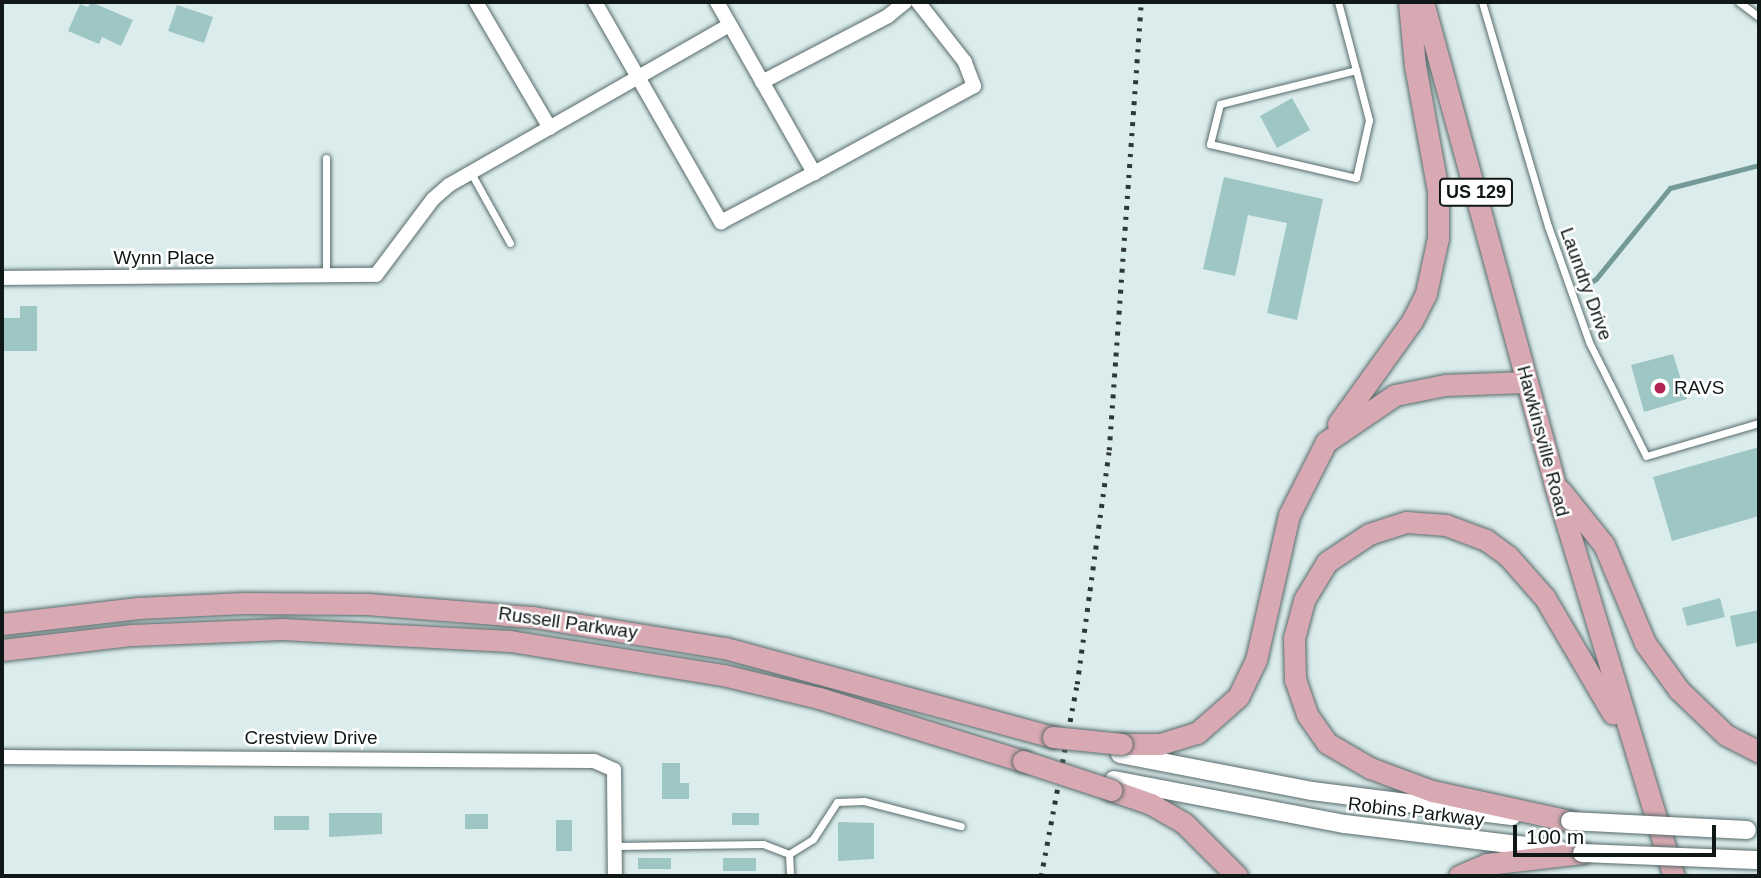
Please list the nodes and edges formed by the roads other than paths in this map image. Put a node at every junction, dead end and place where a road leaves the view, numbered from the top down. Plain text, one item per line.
1 (476, 2) edge
2 (594, 2) edge
3 (717, 2) edge
4 (905, 2) edge
5 (918, 2) edge
6 (1338, 2) edge
7 (1409, 2) edge
8 (1423, 2) edge
9 (1482, 2) edge
10 (1739, 2) edge
11 (1759, 17) edge
12 (730, 25) junction
13 (1356, 70) junction
14 (638, 78) junction
15 (762, 82) junction
16 (550, 128) junction
17 (326, 158) dead end
18 (471, 173) junction
19 (814, 173) junction
20 (510, 243) dead end
21 (326, 277) junction
22 (2, 278) edge
23 (1527, 382) junction
24 (1759, 423) edge
25 (1326, 442) junction
26 (1553, 482) junction
27 (2, 624) edge
28 (2, 650) edge
29 (1121, 749) junction
30 (1632, 750) junction
31 (1759, 752) edge
32 (2, 757) edge
33 (1112, 785) junction
34 (1570, 821) junction
35 (961, 826) dead end
36 (1753, 830) edge
37 (614, 846) junction
38 (1582, 853) junction
39 (789, 854) junction
40 (1758, 860) edge
41 (615, 876) edge
42 (790, 876) edge
43 (1237, 876) edge
44 (1459, 876) edge
45 (1674, 876) edge

1 - 16 street
2 - 14 street
3 - 12 street
4 - 15 street
5 - 19 street
6 - 13 lane
7 - 25 main road, Russell Parkway
8 - 23 main road, Hawkinsville Road / US 129
9 - 24 lane, Laundry Drive
10 - 11 lane
12 - 14 street
12 - 15 street
13 - 13 lane
14 - 16 street
14 - 19 street
15 - 19 street
16 - 18 street
17 - 21 lane
18 - 20 lane
18 - 21 street, Wynn Place
21 - 22 street, Wynn Place
23 - 25 main road
23 - 26 main road, Hawkinsville Road / US 129
25 - 29 main road, Russell Parkway
26 - 30 main road, Hawkinsville Road / US 129
26 - 31 main road
27 - 29 main road, Russell Parkway, bridge
28 - 33 main road, Russell Parkway, bridge
29 - 34 street, Robins Parkway
30 - 34 main road
30 - 45 main road, Hawkinsville Road / US 129
32 - 37 street, Crestview Drive
33 - 38 street, Robins Parkway
33 - 43 main road, Russell Parkway
34 - 36 street, Robins Parkway, bridge
35 - 39 lane
37 - 39 lane
37 - 41 street
38 - 40 street, Robins Parkway, bridge
38 - 44 main road
39 - 42 lane

